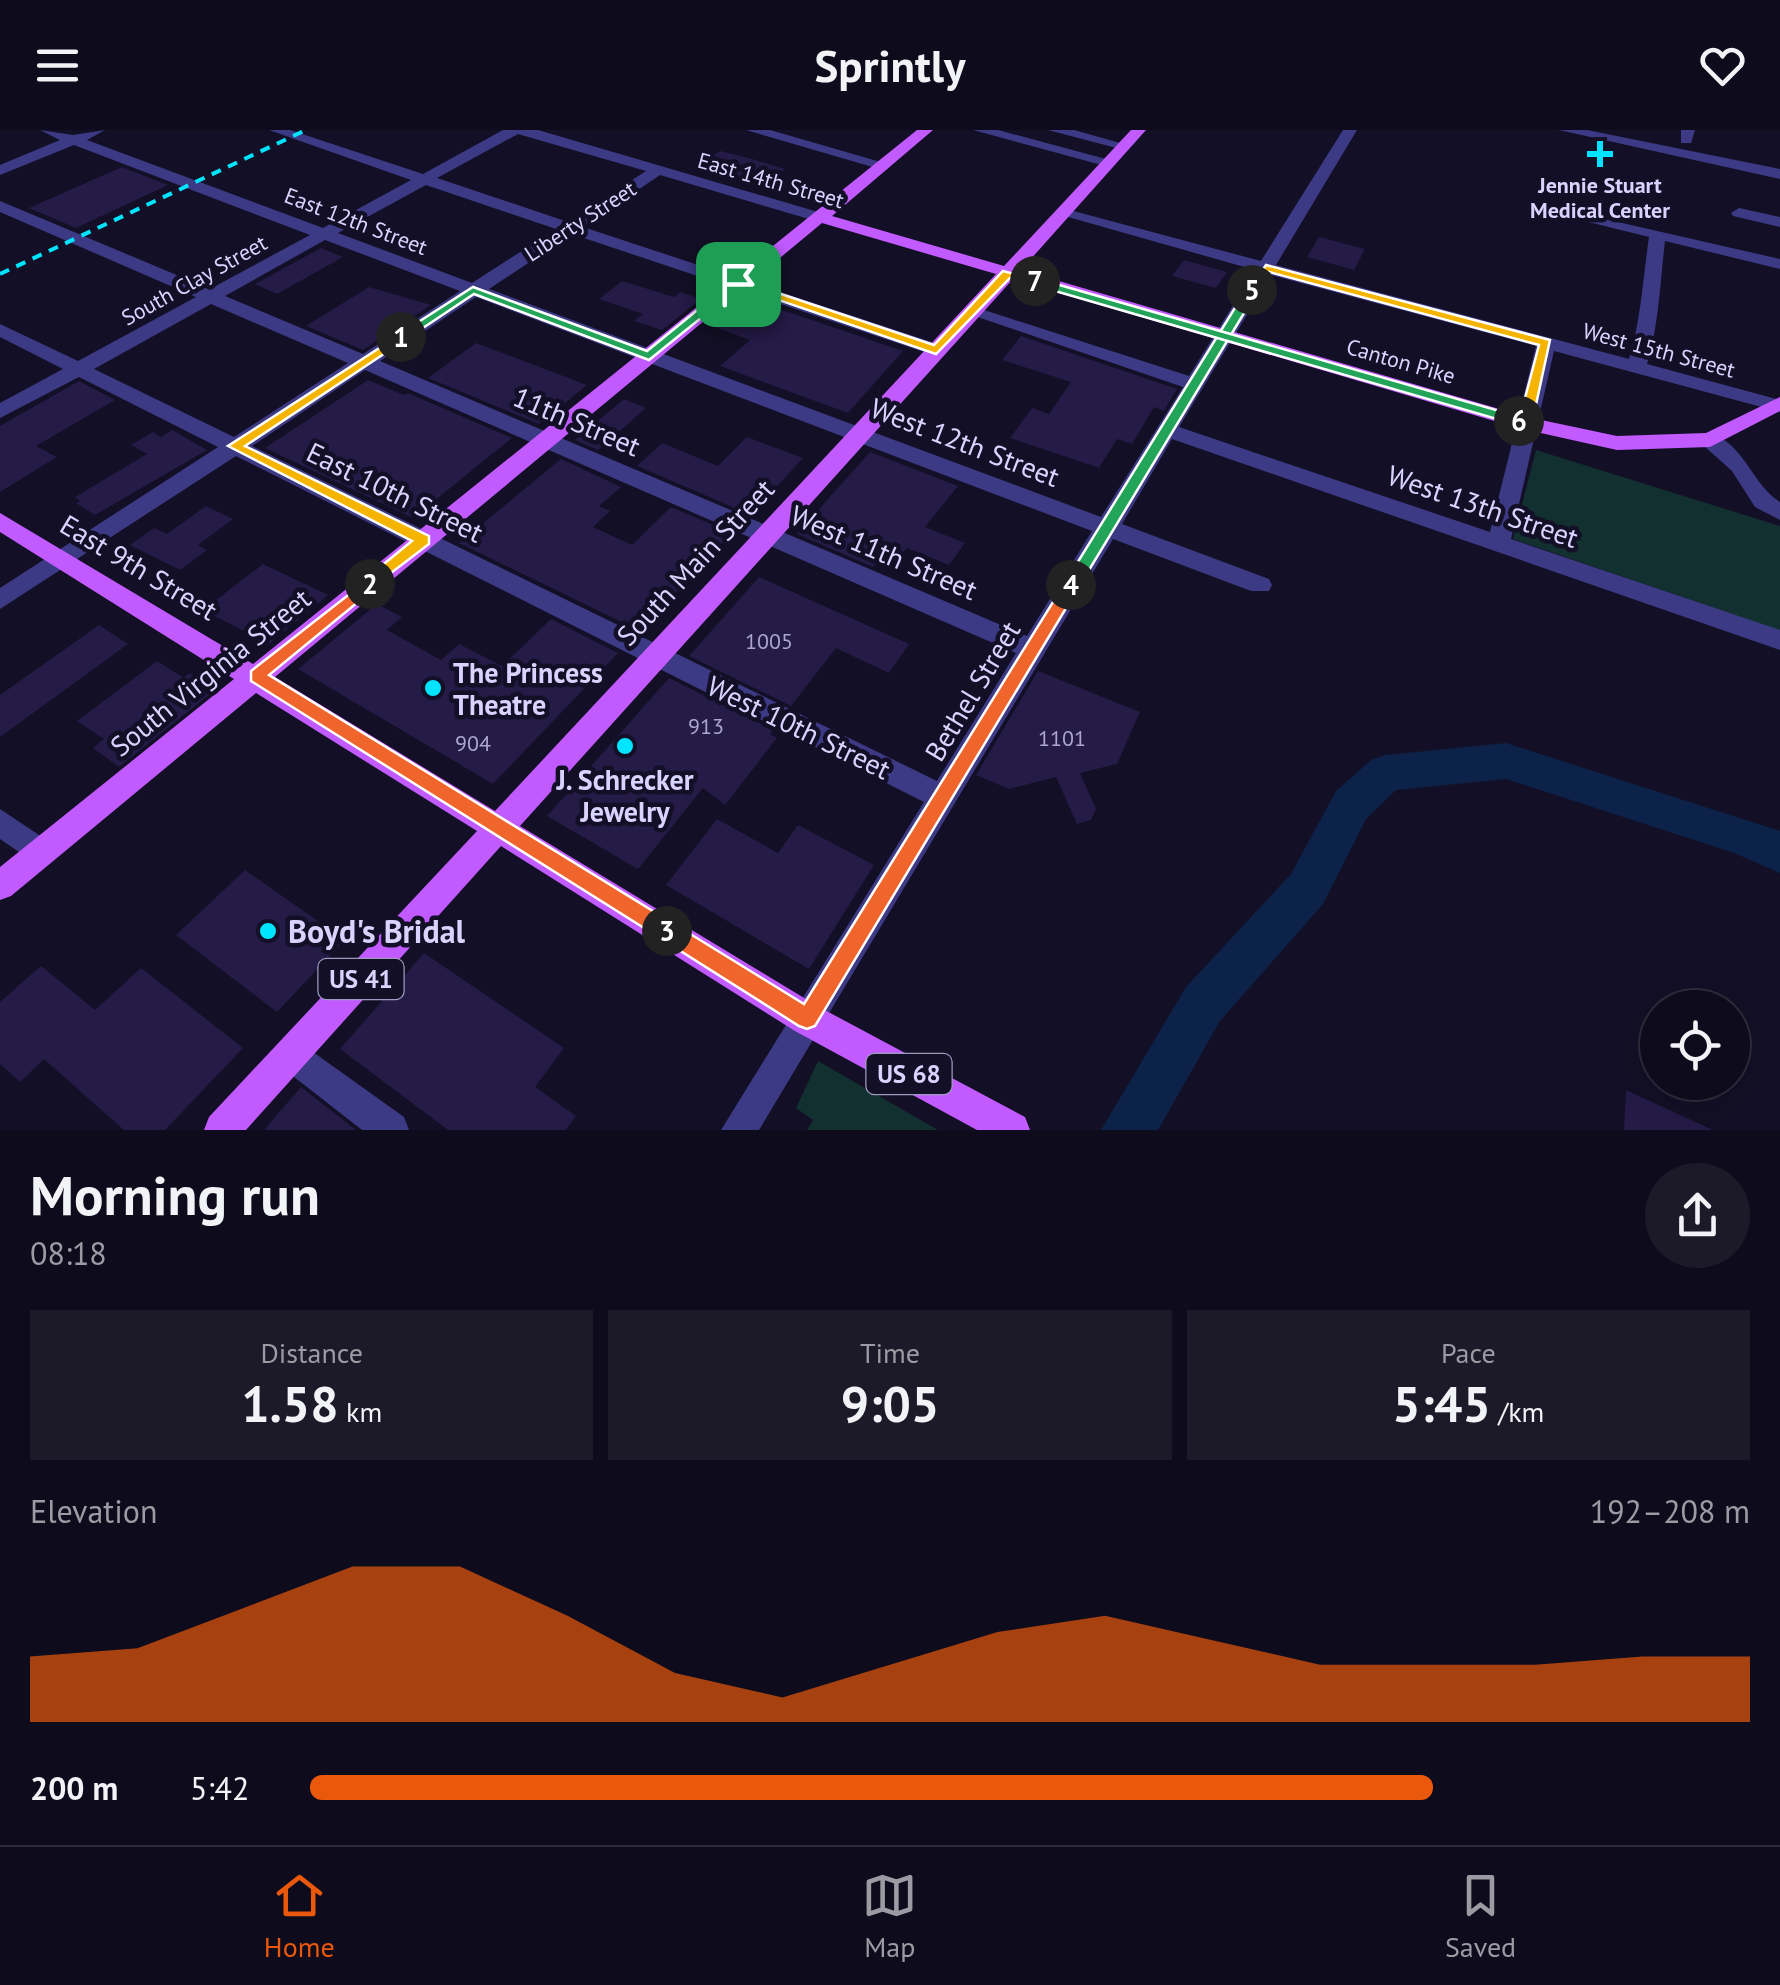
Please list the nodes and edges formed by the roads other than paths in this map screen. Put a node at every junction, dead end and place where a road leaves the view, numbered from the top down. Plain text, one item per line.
1 (47, 130) edge
2 (98, 130) edge
3 (276, 130) edge
4 (518, 130) edge
5 (753, 130) edge
6 (926, 130) edge
7 (980, 130) edge
8 (1055, 130) edge
9 (1350, 130) edge
10 (1566, 130) edge
11 (1644, 131) edge
12 (1687, 135) edge
13 (74, 140) junction
14 (1124, 146) edge
15 (883, 165) junction
16 (0, 170) edge
17 (658, 170) junction
18 (1772, 172) edge
19 (424, 179) junction
20 (0, 206) edge
21 (1558, 210) dead end
22 (1062, 213) junction
23 (1739, 213) dead end
24 (819, 217) junction
25 (1780, 222) edge
26 (568, 228) junction
27 (324, 234) junction
28 (1658, 234) junction
29 (1780, 264) edge
30 (1266, 268) junction
31 (1008, 273) junction
32 (738, 284) junction
33 (473, 290) junction
34 (210, 297) junction
35 (972, 312) junction
36 (0, 330) edge
37 (1224, 336) junction
38 (1546, 343) junction
39 (936, 350) junction
40 (649, 356) junction
41 (364, 362) junction
42 (1636, 368) junction
43 (79, 369) junction
44 (1195, 384) junction
45 (1779, 404) edge
46 (0, 412) edge
47 (1525, 423) junction
48 (1166, 430) junction
49 (859, 434) junction
50 (546, 440) junction
51 (1710, 440) junction
52 (235, 446) junction
53 (1780, 512) edge
54 (0, 521) edge
55 (1107, 527) junction
56 (767, 535) junction
57 (423, 540) junction
58 (1499, 543) junction
59 (63, 559) junction
60 (1260, 584) dead end
61 (0, 600) edge
62 (1780, 640) edge
63 (1033, 649) junction
64 (656, 656) junction
65 (257, 676) junction
66 (942, 798) junction
67 (0, 822) edge
68 (499, 827) junction
69 (40, 853) junction
70 (0, 886) edge
71 (807, 1018) junction
72 (292, 1054) junction
73 (222, 1130) edge
74 (392, 1130) edge
75 (739, 1130) edge
76 (1012, 1130) edge

1 - 13 street, East 12th Street
2 - 13 street
3 - 19 street
4 - 17 street, East 14th Street
4 - 19 street, South Clay Street
5 - 15 street
6 - 15 main road, South Virginia Street
7 - 14 street
8 - 14 street
9 - 30 street, Bethel Street
10 - 18 street
11 - 12 street
12 - 18 street
13 - 16 street
13 - 27 street, East 12th Street
14 - 22 main road, South Main Street
15 - 24 main road, South Virginia Street
17 - 24 street, East 14th Street
17 - 26 street, Liberty Street
19 - 26 street
19 - 27 street, South Clay Street
20 - 34 street, 11th Street
21 - 28 street
22 - 30 street, West 15th Street
22 - 31 main road, South Main Street
23 - 25 street
24 - 31 main road, East 14th Street
24 - 32 main road, South Virginia Street
26 - 32 street
26 - 33 street, Liberty Street
27 - 33 street, East 12th Street
27 - 34 street, South Clay Street
28 - 29 street
28 - 42 street
30 - 37 street, Bethel Street
30 - 38 street, West 15th Street
31 - 35 main road, South Main Street
31 - 37 main road, Canton Pike
32 - 39 street
32 - 40 main road, South Virginia Street
33 - 40 street, East 12th Street
33 - 41 street, Liberty Street
34 - 41 street, 11th Street
34 - 43 street, South Clay Street
35 - 39 main road, South Main Street
35 - 44 street
36 - 43 street, East 10th Street
37 - 44 street, Bethel Street
37 - 47 main road, Canton Pike
38 - 42 street, West 15th Street
38 - 47 street
39 - 49 main road, South Main Street
40 - 49 street, West 12th Street
40 - 50 main road, South Virginia Street
41 - 50 street, 11th Street
41 - 52 street, Liberty Street
42 - 45 street, West 15th Street
43 - 46 street, South Clay Street
43 - 52 street, East 10th Street
44 - 48 street, Bethel Street
45 - 51 main road, Canton Pike
47 - 51 main road, Canton Pike
47 - 58 street
48 - 55 street, Bethel Street
48 - 58 street, West 13th Street
49 - 55 street, West 12th Street
49 - 56 main road, South Main Street
50 - 56 street, 11th Street
50 - 57 main road, South Virginia Street
51 - 53 street
52 - 57 street, East 10th Street
52 - 59 street, Liberty Street
54 - 59 main road, East 9th Street
55 - 60 street, West 12th Street
55 - 63 street, Bethel Street
56 - 63 street, West 11th Street
56 - 64 main road, South Main Street
57 - 64 street, East 10th Street
57 - 65 main road, South Virginia Street
58 - 62 street, West 13th Street
59 - 61 street, Liberty Street
59 - 65 main road, East 9th Street
63 - 66 street, Bethel Street
64 - 66 street, West 10th Street
64 - 68 main road, South Main Street
65 - 68 main road, East 9th Street
65 - 69 main road, South Virginia Street
66 - 71 street, Bethel Street
67 - 69 street
68 - 71 main road, US 68
68 - 72 main road, South Main Street / US 41
69 - 70 main road, South Virginia Street
71 - 75 street, Bethel Street
71 - 76 main road, US 68
72 - 73 main road, South Main Street / US 41
72 - 74 street

